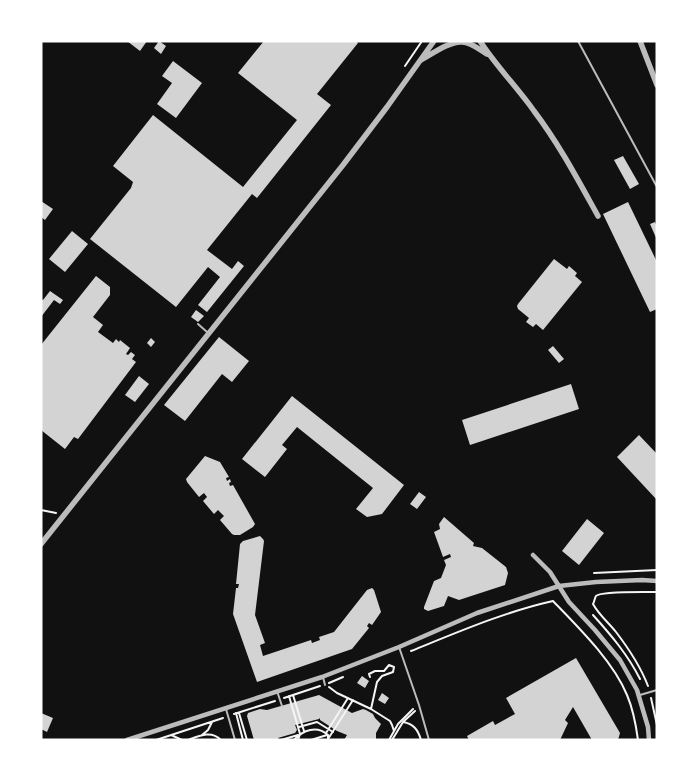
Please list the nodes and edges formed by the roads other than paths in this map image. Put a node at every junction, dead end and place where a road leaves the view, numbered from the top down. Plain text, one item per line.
1 (434, 41) edge
2 (480, 41) edge
3 (578, 41) edge
4 (640, 41) edge
5 (489, 55) junction
6 (420, 61) junction
7 (657, 85) edge
8 (657, 188) edge
9 (598, 216) dead end
10 (198, 324) dead end
11 (209, 333) junction
12 (41, 544) edge
13 (534, 555) dead end
14 (657, 581) edge
15 (559, 586) junction
16 (399, 647) junction
17 (322, 677) junction
18 (324, 685) road end
19 (657, 690) edge
20 (277, 691) junction
21 (638, 696) junction
22 (282, 706) dead end
23 (226, 708) junction
24 (127, 740) edge
25 (235, 740) edge
26 (429, 740) edge
27 (649, 740) edge

1 - 6 street
2 - 5 street
3 - 8 lane
4 - 7 street
5 - 6 street
5 - 9 street
6 - 11 street
10 - 11 lane
11 - 12 street
13 - 15 street
14 - 15 street
15 - 16 street
15 - 21 street
16 - 17 street
16 - 26 lane
17 - 18 lane
17 - 20 street
19 - 21 lane
20 - 22 lane
20 - 23 street
21 - 27 street
23 - 24 street
23 - 25 lane

